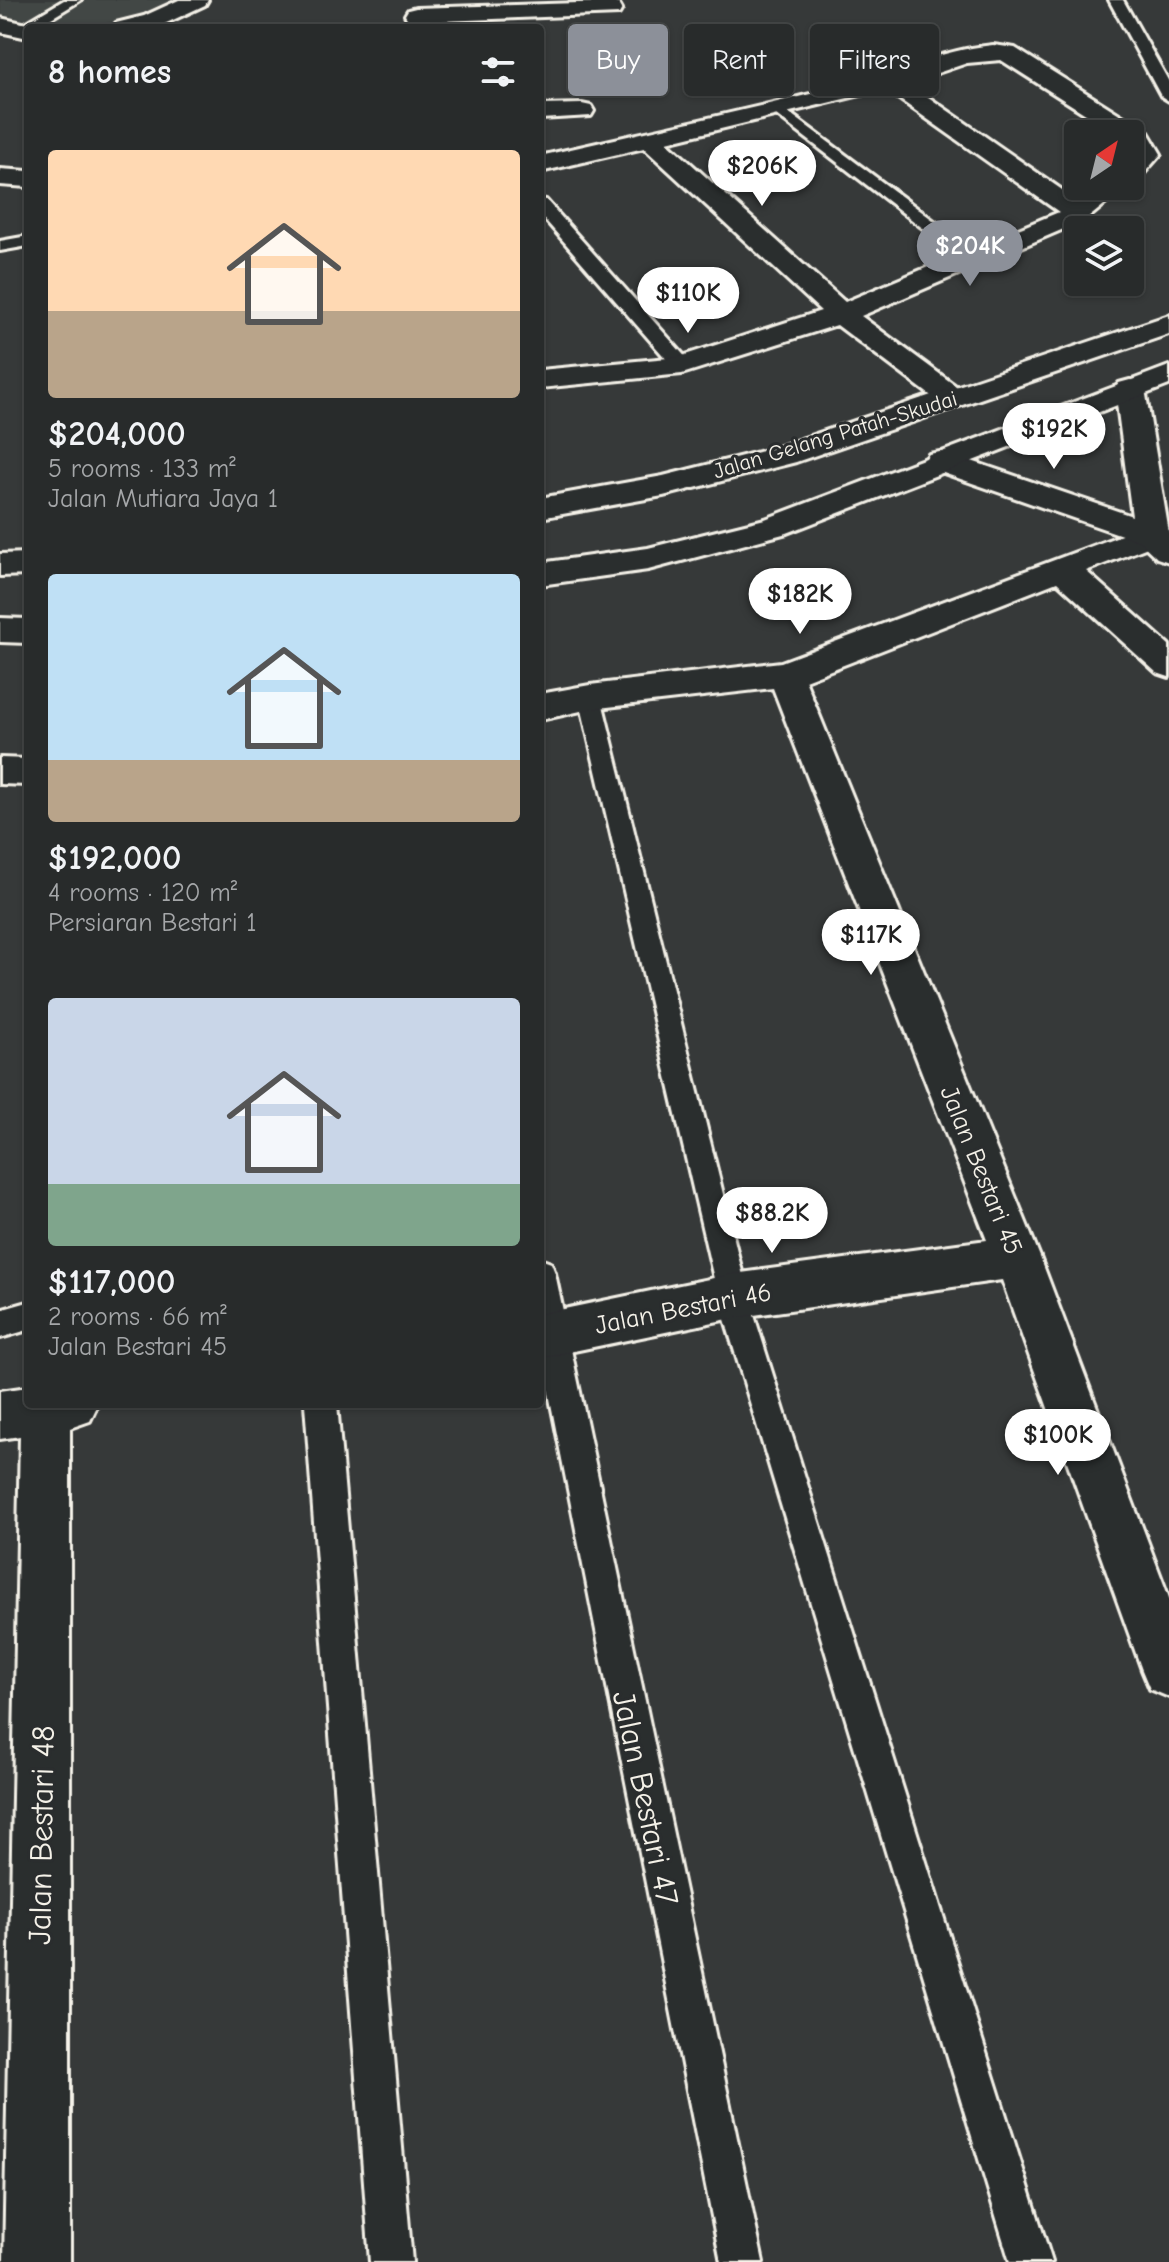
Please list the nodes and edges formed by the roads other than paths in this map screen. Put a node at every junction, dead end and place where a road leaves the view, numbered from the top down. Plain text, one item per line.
1 (74, 0) edge
2 (197, 0) edge
3 (1116, 0) edge
4 (611, 9) dead end
5 (415, 14) edge
6 (26, 24) edge
7 (140, 24) edge
8 (939, 66) edge
9 (826, 96) edge
10 (910, 96) edge
11 (1169, 96) edge
12 (776, 108) junction
13 (582, 111) dead end
14 (544, 112) edge
15 (1112, 120) edge
16 (649, 139) junction
17 (544, 163) edge
18 (0, 177) edge
19 (24, 179) edge
20 (1095, 200) edge
21 (544, 209) edge
22 (1078, 213) junction
23 (24, 242) edge
24 (0, 246) edge
25 (974, 259) junction
26 (841, 314) junction
27 (1169, 324) edge
28 (682, 365) junction
29 (1169, 375) edge
30 (544, 379) edge
31 (1130, 389) junction
32 (953, 398) junction
33 (940, 461) junction
34 (544, 507) edge
35 (1160, 542) edge
36 (24, 564) edge
37 (0, 565) edge
38 (1064, 570) junction
39 (544, 573) edge
40 (0, 630) edge
41 (24, 631) edge
42 (1169, 665) edge
43 (785, 674) junction
44 (590, 697) junction
45 (544, 706) edge
46 (0, 771) edge
47 (24, 772) edge
48 (1017, 1257) junction
49 (733, 1296) junction
50 (24, 1317) edge
51 (0, 1324) edge
52 (545, 1335) edge
53 (321, 1408) edge
54 (40, 1409) edge
55 (1169, 1670) edge
56 (37, 2262) edge
57 (391, 2262) edge
58 (742, 2262) edge
59 (1031, 2262) edge

1 - 6 lane
2 - 7 street
3 - 11 lane
4 - 5 street
8 - 15 street
9 - 12 street
10 - 22 street
12 - 16 street
12 - 25 lane
13 - 14 street
16 - 17 street
16 - 26 street
18 - 19 street
20 - 22 street
21 - 28 lane
22 - 25 street
23 - 24 lane
25 - 26 street
26 - 28 street
26 - 32 street
27 - 32 street, Jalan Gelang Patah-Skudai
28 - 30 street
29 - 31 street
31 - 33 street
31 - 35 street
32 - 34 street, Jalan Gelang Patah-Skudai
33 - 35 street
33 - 39 street
35 - 38 street
36 - 37 street
38 - 42 street
38 - 43 street
40 - 41 street
43 - 44 street
43 - 48 street, Jalan Bestari 45
44 - 45 street
44 - 49 lane
46 - 47 street
48 - 49 street, Jalan Bestari 46
48 - 55 street, Jalan Bestari 45
49 - 52 street, Jalan Bestari 46
49 - 59 lane
50 - 51 lane
52 - 58 lane, Jalan Bestari 47
53 - 57 lane
54 - 56 street, Jalan Bestari 48

